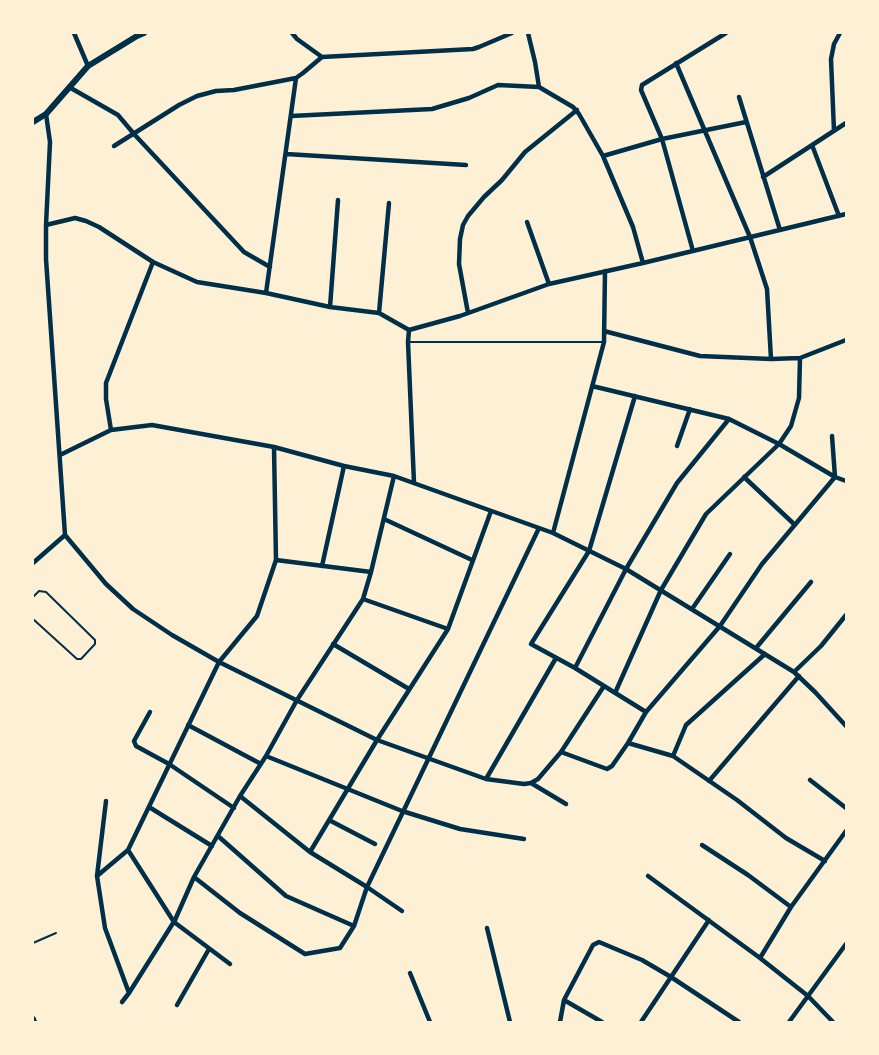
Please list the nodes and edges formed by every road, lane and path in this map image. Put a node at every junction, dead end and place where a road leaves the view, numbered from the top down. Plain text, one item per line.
1 (74, 33) edge
2 (144, 33) edge
3 (291, 33) edge
4 (512, 33) edge
5 (528, 33) edge
6 (726, 33) edge
7 (840, 33) edge
8 (322, 57) junction
9 (676, 63) junction
10 (87, 66) junction
11 (296, 78) junction
12 (69, 87) junction
13 (539, 87) junction
14 (739, 98) dead end
15 (577, 110) junction
16 (46, 114) junction
17 (291, 116) junction
18 (33, 122) edge
19 (746, 122) junction
20 (846, 123) edge
21 (705, 129) junction
22 (834, 131) junction
23 (134, 134) junction
24 (662, 139) junction
25 (812, 145) junction
26 (114, 146) dead end
27 (285, 154) junction
28 (603, 156) junction
29 (466, 165) dead end
30 (763, 177) junction
31 (338, 200) dead end
32 (389, 203) dead end
33 (846, 214) edge
34 (839, 216) junction
35 (527, 222) dead end
36 (46, 225) junction
37 (780, 230) junction
38 (750, 237) junction
39 (693, 251) junction
40 (153, 262) junction
41 (644, 263) junction
42 (270, 267) junction
43 (605, 272) junction
44 (549, 284) junction
45 (266, 293) junction
46 (330, 307) junction
47 (379, 313) junction
48 (468, 313) junction
49 (410, 330) junction
50 (604, 331) junction
51 (846, 340) edge
52 (408, 342) junction
53 (604, 342) junction
54 (800, 358) junction
55 (771, 359) junction
56 (592, 386) junction
57 (635, 396) junction
58 (690, 410) junction
59 (729, 419) junction
60 (111, 430) junction
61 (832, 436) dead end
62 (779, 444) junction
63 (677, 446) dead end
64 (274, 447) junction
65 (60, 455) junction
66 (344, 466) junction
67 (394, 476) junction
68 (744, 477) junction
69 (835, 477) junction
70 (846, 481) edge
71 (414, 483) junction
72 (491, 511) junction
73 (384, 519) junction
74 (795, 525) junction
75 (539, 528) junction
76 (553, 533) junction
77 (65, 535) junction
78 (589, 551) junction
79 (730, 554) dead end
80 (276, 560) junction
81 (472, 560) junction
82 (33, 563) edge
83 (322, 566) junction
84 (626, 569) junction
85 (371, 572) junction
86 (810, 582) dead end
87 (662, 590) junction
88 (33, 597) edge
89 (363, 599) junction
90 (692, 609) junction
91 (846, 615) edge
92 (33, 618) edge
93 (720, 626) junction
94 (448, 629) junction
95 (333, 644) junction
96 (756, 648) junction
97 (765, 654) junction
98 (556, 658) junction
99 (219, 662) junction
100 (575, 668) junction
101 (794, 672) junction
102 (799, 676) junction
103 (603, 686) junction
104 (409, 689) junction
105 (615, 693) junction
106 (297, 700) junction
107 (150, 712) dead end
108 (646, 712) junction
109 (188, 725) junction
110 (846, 726) edge
111 (377, 740) junction
112 (628, 743) junction
113 (561, 752) junction
114 (266, 756) junction
115 (673, 756) junction
116 (427, 758) junction
117 (170, 764) junction
118 (261, 764) junction
119 (486, 779) junction
120 (810, 780) dead end
121 (710, 781) junction
122 (531, 783) junction
123 (347, 789) junction
124 (240, 796) junction
125 (106, 801) dead end
126 (566, 804) dead end
127 (149, 807) junction
128 (234, 808) junction
129 (846, 808) edge
130 (402, 810) junction
131 (329, 820) junction
132 (846, 831) edge
133 (218, 836) junction
134 (524, 839) dead end
135 (375, 844) dead end
136 (702, 845) dead end
137 (212, 846) junction
138 (128, 850) junction
139 (310, 852) junction
140 (825, 861) junction
141 (97, 876) junction
142 (648, 876) dead end
143 (194, 878) junction
144 (366, 886) junction
145 (791, 907) junction
146 (402, 911) dead end
147 (709, 920) junction
148 (174, 922) junction
149 (354, 926) junction
150 (487, 928) dead end
151 (56, 933) dead end
152 (33, 943) edge
153 (846, 944) edge
154 (209, 949) junction
155 (760, 958) junction
156 (230, 964) dead end
157 (410, 973) dead end
158 (671, 977) junction
159 (129, 993) junction
160 (808, 996) junction
161 (564, 1000) junction
162 (122, 1002) dead end
163 (177, 1005) dead end
164 (430, 1022) edge
165 (510, 1022) edge
166 (561, 1022) edge
167 (602, 1022) edge
168 (641, 1022) edge
169 (739, 1022) edge
170 (789, 1022) edge
171 (833, 1022) edge

1 - 10 street
2 - 10 street
3 - 8 street
4 - 8 street
5 - 13 street
6 - 9 street
7 - 22 street
8 - 11 street
9 - 21 street
9 - 24 street
10 - 12 street
11 - 17 street
11 - 23 street
12 - 16 street
12 - 23 street
13 - 15 street
13 - 17 street
14 - 19 street
15 - 28 street
15 - 48 street
16 - 18 street
16 - 36 street
17 - 27 street
19 - 21 street
19 - 30 street
20 - 22 street
21 - 24 street
21 - 38 street
22 - 25 street
23 - 26 street
23 - 42 street
24 - 28 street
24 - 39 street
25 - 30 street
25 - 34 street
27 - 29 street
27 - 42 street
28 - 41 street
30 - 37 street
31 - 46 street
32 - 47 street
33 - 34 street
34 - 37 street
35 - 44 street
36 - 40 street
36 - 65 street
37 - 38 street
38 - 39 street
38 - 55 street
39 - 41 street
40 - 45 street
40 - 60 street
41 - 43 street
42 - 45 street
43 - 44 street
43 - 50 street
44 - 48 street
45 - 46 street
46 - 47 street
47 - 49 street
48 - 49 street
49 - 52 street
50 - 53 street
50 - 55 street
51 - 54 street
52 - 53 lane
52 - 71 street
53 - 56 street
54 - 55 street
54 - 62 street
56 - 57 street
56 - 76 street
57 - 58 street
57 - 78 street
58 - 59 street
58 - 63 street
59 - 62 street
59 - 84 street
60 - 64 street
60 - 65 street
61 - 69 street
62 - 68 street
62 - 69 street
64 - 66 street
64 - 80 street
65 - 77 street
66 - 67 street
66 - 83 street
67 - 71 street
67 - 73 street
68 - 74 street
68 - 87 street
69 - 70 street
69 - 74 street
71 - 72 street
72 - 75 street
72 - 81 street
73 - 81 street
73 - 85 street
74 - 93 street
75 - 76 street
75 - 116 street
76 - 78 street
77 - 82 street
77 - 99 street
78 - 84 street
78 - 98 street
79 - 90 street
80 - 83 street
80 - 99 street
81 - 94 street
83 - 85 street
84 - 87 street
84 - 100 street
85 - 89 street
86 - 96 street
87 - 90 street
87 - 105 street
88 - 92 lane
89 - 94 street
89 - 95 street
90 - 93 street
91 - 101 street
93 - 96 street
93 - 108 street
94 - 104 street
95 - 104 street
95 - 106 street
96 - 97 street
97 - 101 street
97 - 115 street
98 - 100 street
98 - 119 street
99 - 106 street
99 - 109 street
100 - 103 street
101 - 102 street
102 - 110 street
102 - 121 street
103 - 105 street
103 - 113 street
104 - 111 street
105 - 108 street
106 - 111 street
106 - 114 street
107 - 117 street
108 - 112 street
109 - 117 street
109 - 118 street
111 - 116 street
111 - 123 street
112 - 113 street
112 - 115 street
113 - 122 street
114 - 118 street
114 - 123 street
115 - 121 street
116 - 119 street
116 - 130 street
117 - 127 street
117 - 128 street
118 - 124 street
119 - 122 street
120 - 129 street
121 - 140 street
122 - 126 street
123 - 130 street
123 - 131 street
124 - 128 street
124 - 139 street
125 - 141 street
127 - 137 street
127 - 138 street
128 - 133 street
130 - 134 street
130 - 144 street
131 - 135 street
131 - 139 street
132 - 140 street
133 - 137 street
133 - 149 street
136 - 145 street
137 - 143 street
138 - 141 street
138 - 148 street
139 - 144 street
140 - 145 street
141 - 159 street
142 - 147 street
143 - 148 street
143 - 149 street
144 - 146 street
144 - 149 street
145 - 155 street
147 - 155 street
147 - 158 street
148 - 154 street
148 - 159 street
150 - 165 street
151 - 152 lane
153 - 160 street
154 - 156 street
154 - 163 street
155 - 160 street
157 - 164 street
158 - 161 street
158 - 168 street
158 - 169 street
159 - 162 street
160 - 170 street
160 - 171 street
161 - 166 street
161 - 167 street

